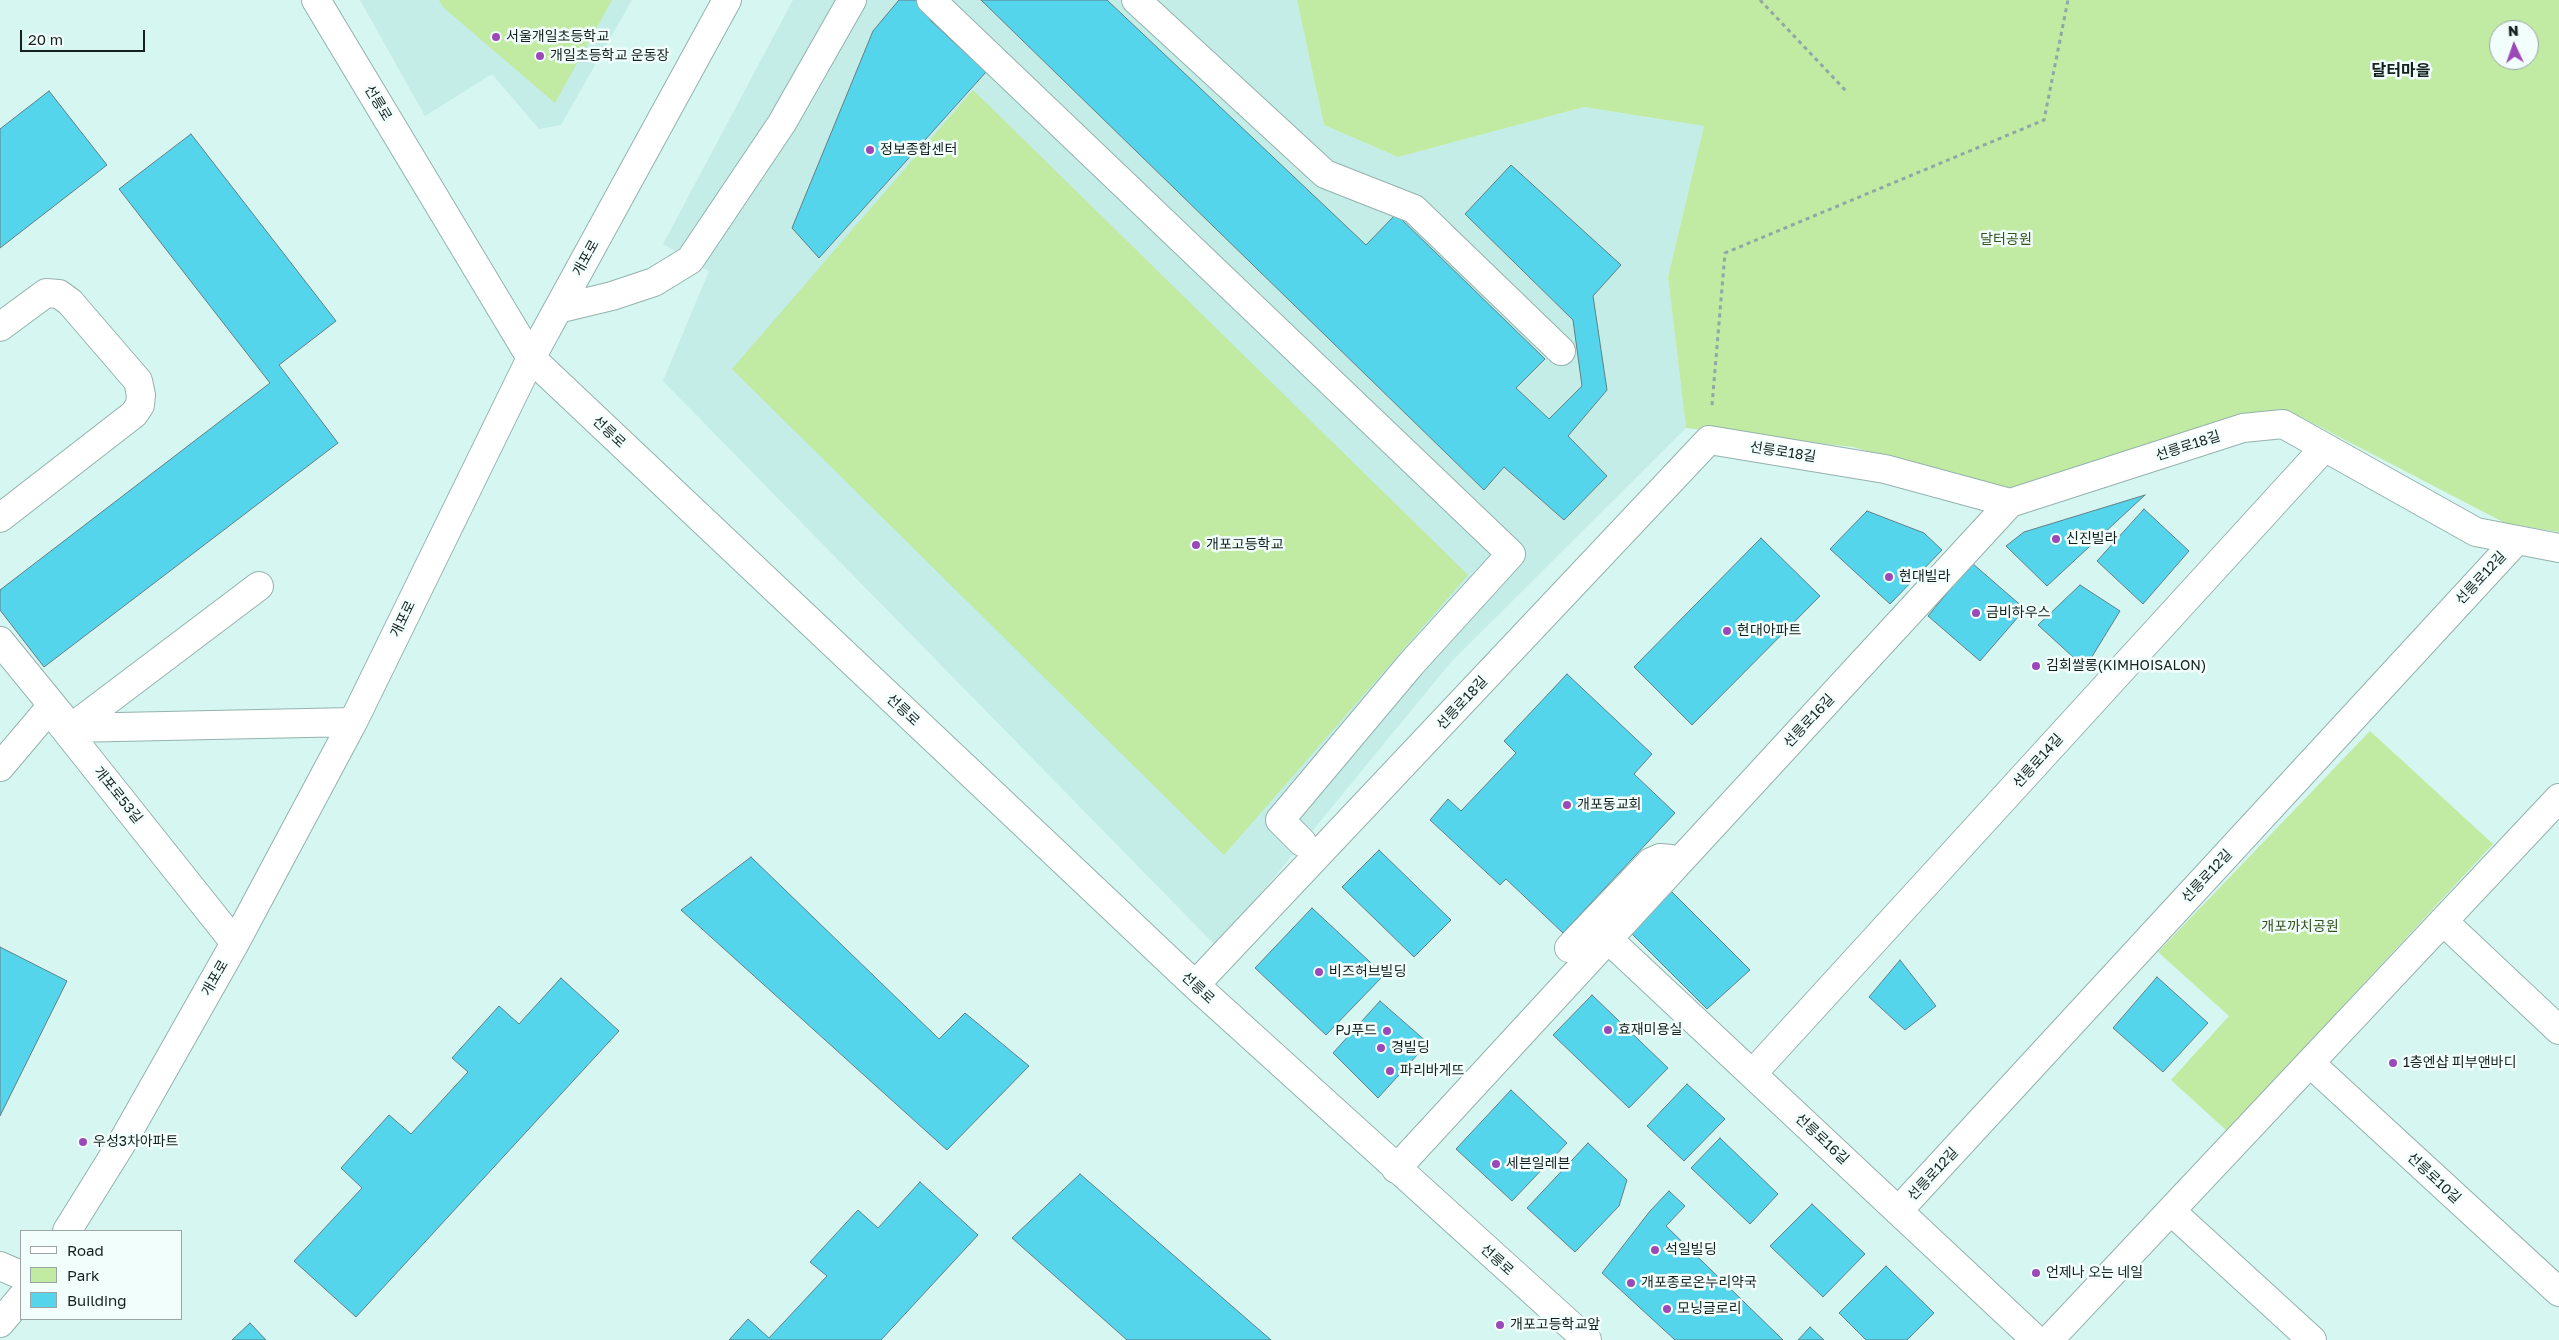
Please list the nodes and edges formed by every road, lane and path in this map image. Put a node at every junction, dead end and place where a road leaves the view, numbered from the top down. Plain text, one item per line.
1 (316, 0) edge
2 (727, 0) edge
3 (852, 0) edge
4 (931, 0) edge
5 (1136, 0) edge
6 (1760, 0) edge
7 (2068, 0) edge
8 (1848, 92) dead end
9 (558, 309) junction
10 (0, 327) edge
11 (1561, 351) dead end
12 (531, 358) junction
13 (1709, 440) junction
14 (2324, 448) junction
15 (2010, 503) junction
16 (0, 518) edge
17 (2516, 541) junction
18 (2559, 548) edge
19 (258, 586) dead end
20 (0, 641) edge
21 (0, 649) edge
22 (49, 709) junction
23 (353, 722) junction
24 (71, 728) junction
25 (0, 767) edge
26 (2559, 798) edge
27 (1302, 842) dead end
28 (1677, 864) junction
29 (2443, 921) junction
30 (1608, 939) junction
31 (235, 943) junction
32 (1569, 948) dead end
33 (1195, 985) junction
34 (2559, 1030) edge
35 (2310, 1063) junction
36 (1753, 1074) junction
37 (1396, 1169) junction
38 (1898, 1211) junction
39 (2171, 1211) junction
40 (68, 1230) edge
41 (0, 1266) edge
42 (20, 1276) edge
43 (2559, 1292) edge
44 (20, 1299) edge
45 (0, 1323) edge
46 (1587, 1340) edge
47 (2036, 1340) edge
48 (2049, 1340) edge
49 (2312, 1340) edge

1 - 12 street, 선릉로
2 - 9 street, 개포로
3 - 9 street
4 - 27 street
5 - 11 street
6 - 8 path
7 - 13 path
9 - 12 street, 개포로
10 - 16 street
12 - 23 street, 개포로
12 - 33 street, 선릉로
13 - 15 street, 선릉로18길
13 - 33 street, 선릉로18길
14 - 15 street, 선릉로18길
14 - 17 street, 선릉로18길
14 - 36 street, 선릉로14길
15 - 28 street, 선릉로16길
17 - 18 street, 선릉로18길
17 - 38 street, 선릉로12길
19 - 24 street
20 - 24 street
21 - 22 street, 개포로53길
22 - 25 street
22 - 31 street, 개포로53길
23 - 24 street
23 - 31 street, 개포로
26 - 29 street
28 - 30 street, 선릉로16길
28 - 32 street
29 - 34 street
29 - 35 street
30 - 36 street, 선릉로16길
30 - 37 street, 선릉로16길
31 - 40 street, 개포로
33 - 37 street, 선릉로
35 - 39 street
35 - 43 street, 선릉로10길
36 - 38 street, 선릉로16길
37 - 46 street, 선릉로
38 - 47 street, 선릉로16길
39 - 48 street
39 - 49 street
41 - 42 street
44 - 45 street

